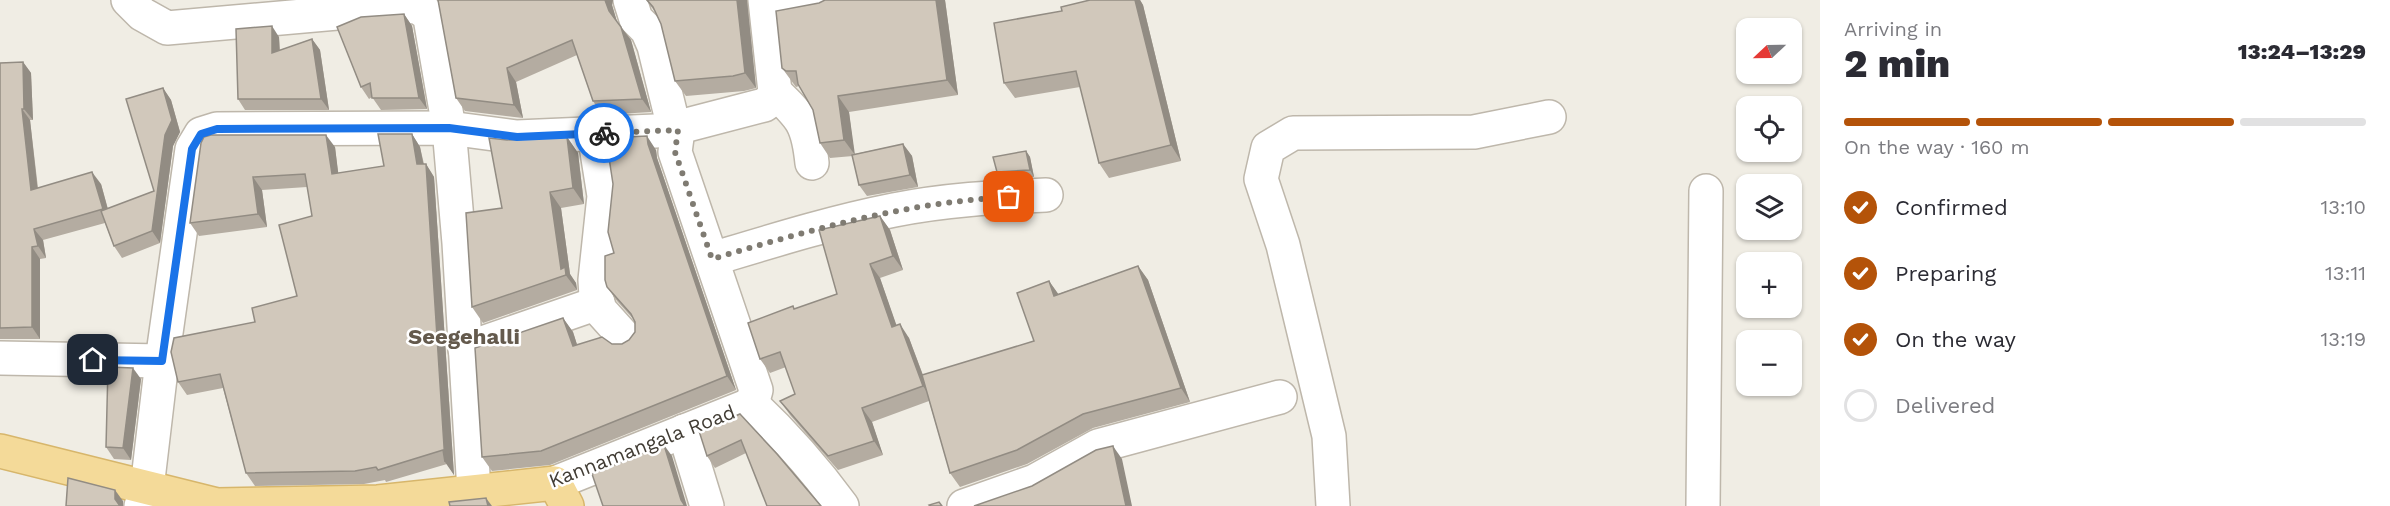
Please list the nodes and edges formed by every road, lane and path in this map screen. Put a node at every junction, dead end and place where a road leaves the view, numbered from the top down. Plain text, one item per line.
1 (128, 0) edge
2 (630, 0) edge
3 (826, 0) edge
4 (380, 5) edge
5 (766, 6) edge
6 (775, 92) junction
7 (1549, 117) dead end
8 (449, 128) junction
9 (676, 129) junction
10 (594, 133) junction
11 (812, 163) dead end
12 (1706, 191) dead end
13 (1046, 195) dead end
14 (712, 259) junction
15 (598, 303) junction
16 (627, 340) edge
17 (465, 349) junction
18 (0, 358) edge
19 (162, 361) junction
20 (1280, 397) dead end
21 (752, 404) junction
22 (684, 431) junction
23 (0, 451) edge
24 (474, 491) junction
25 (561, 495) edge
26 (144, 497) edge
27 (707, 506) edge
28 (842, 506) edge
29 (964, 506) edge
30 (1333, 506) edge
31 (1703, 506) edge

1 - 4 street
2 - 9 street
3 - 5 street
4 - 8 street
5 - 6 street
6 - 9 street
6 - 11 street
7 - 30 street
8 - 10 street
8 - 17 street
8 - 19 street
9 - 10 street
9 - 14 street
10 - 15 street
12 - 31 street
13 - 14 street
14 - 21 street
15 - 16 street
15 - 17 street
17 - 24 street
18 - 19 street
19 - 26 street
20 - 29 street
21 - 22 street, Kannamangala Road
21 - 28 street
22 - 25 street, Kannamangala Road
22 - 27 street
23 - 26 main road, Kannamangala Road
24 - 25 main road, Kannamangala Road
24 - 26 main road, Kannamangala Road

